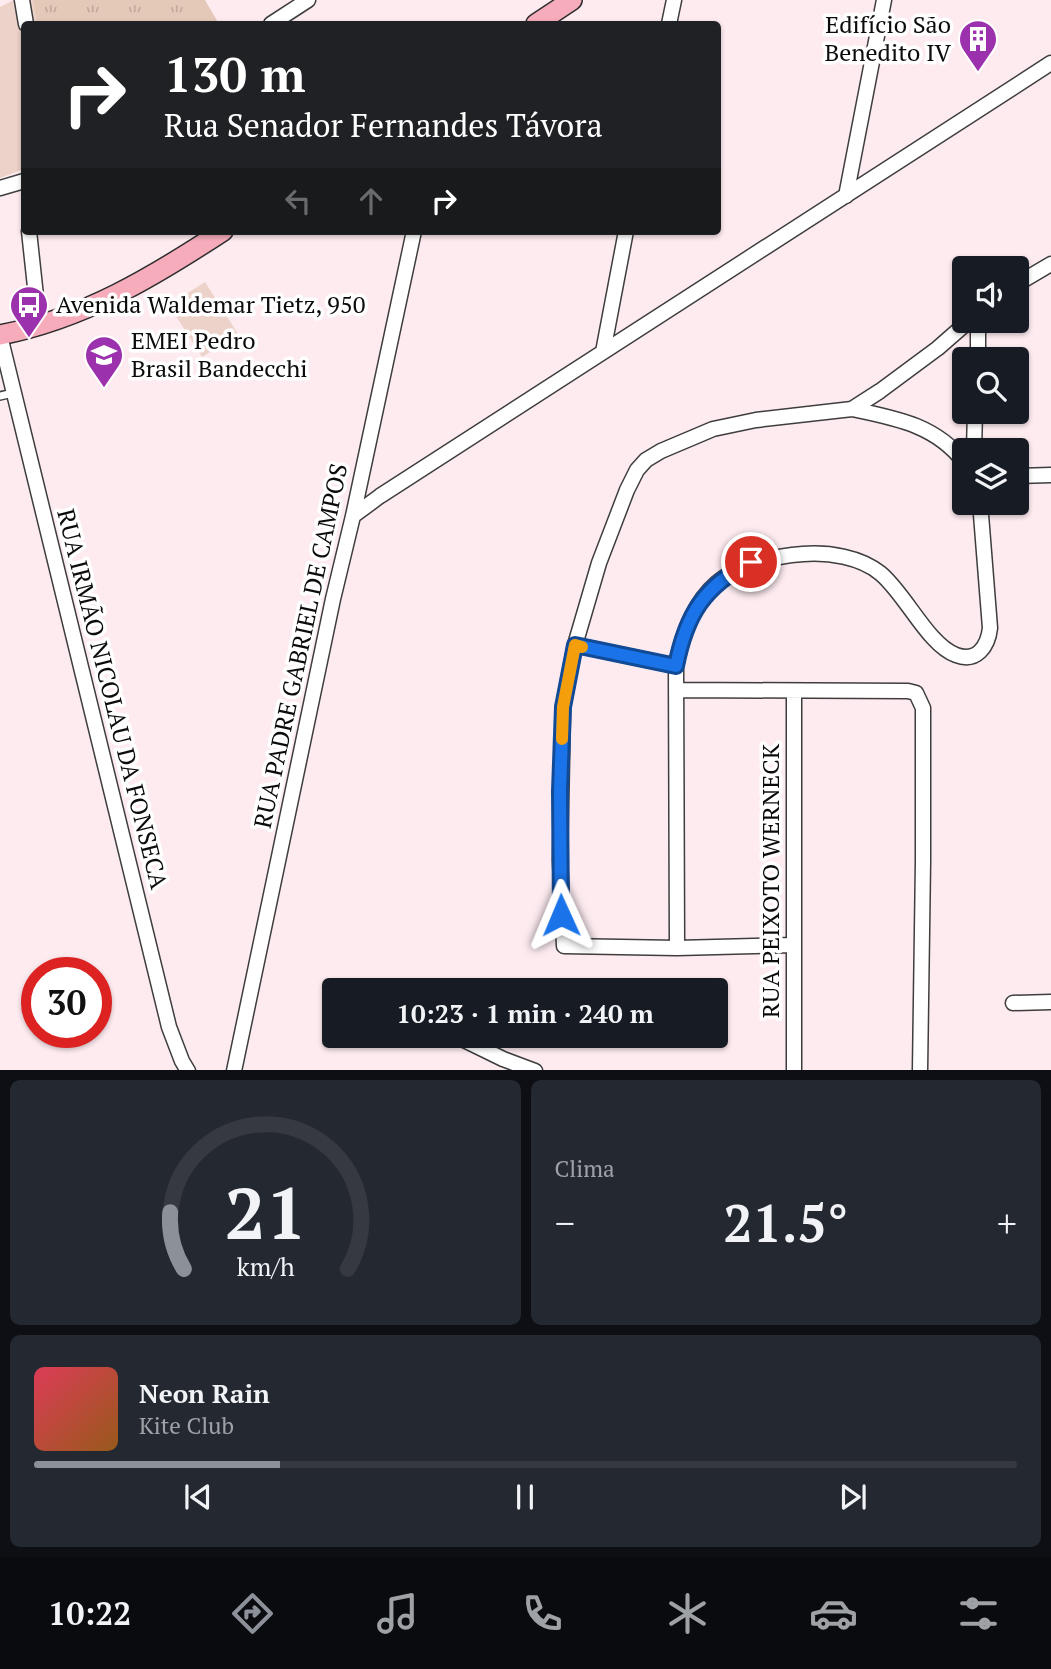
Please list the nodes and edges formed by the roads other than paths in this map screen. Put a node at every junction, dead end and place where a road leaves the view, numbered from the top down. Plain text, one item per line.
1 (22, 0) edge
2 (308, 0) edge
3 (572, 0) edge
4 (674, 0) edge
5 (884, 0) edge
6 (26, 21) edge
7 (276, 21) edge
8 (540, 21) edge
9 (670, 21) edge
10 (1051, 63) edge
11 (21, 184) edge
12 (0, 188) edge
13 (846, 195) junction
14 (30, 235) edge
15 (217, 235) edge
16 (413, 235) edge
17 (624, 235) edge
18 (1051, 264) edge
19 (1029, 277) edge
20 (39, 324) junction
21 (954, 333) edge
22 (0, 336) edge
23 (603, 352) junction
24 (7, 394) edge
25 (852, 409) junction
26 (952, 448) edge
27 (1051, 475) edge
28 (1029, 476) edge
29 (981, 515) edge
30 (353, 516) junction
31 (575, 645) junction
32 (676, 666) junction
33 (676, 690) junction
34 (794, 691) junction
35 (794, 945) junction
36 (677, 948) junction
37 (1051, 1002) edge
38 (1013, 1003) dead end
39 (481, 1048) edge
40 (188, 1070) edge
41 (234, 1070) edge
42 (535, 1070) edge
43 (794, 1070) edge
44 (920, 1070) edge

1 - 6 street
2 - 7 street
3 - 8 street
4 - 9 street
5 - 13 street
10 - 13 street
11 - 12 street
13 - 23 street
14 - 20 street
15 - 20 street
16 - 30 street, RUA PADRE GABRIEL DE CAMPOS
17 - 23 street
18 - 19 street
20 - 22 street
21 - 25 street
22 - 24 street, RUA IRMÃO NICOLAU DA FONSECA
23 - 30 street
24 - 40 street, RUA IRMÃO NICOLAU DA FONSECA
25 - 26 street
25 - 31 street
27 - 28 street
29 - 32 street
30 - 41 street, RUA PADRE GABRIEL DE CAMPOS
31 - 32 street
31 - 36 street
32 - 33 street
33 - 34 street
33 - 36 street
34 - 35 street, RUA PEIXOTO WERNECK
34 - 44 street
35 - 36 street
35 - 43 street, RUA PEIXOTO WERNECK
37 - 38 street
39 - 42 street

